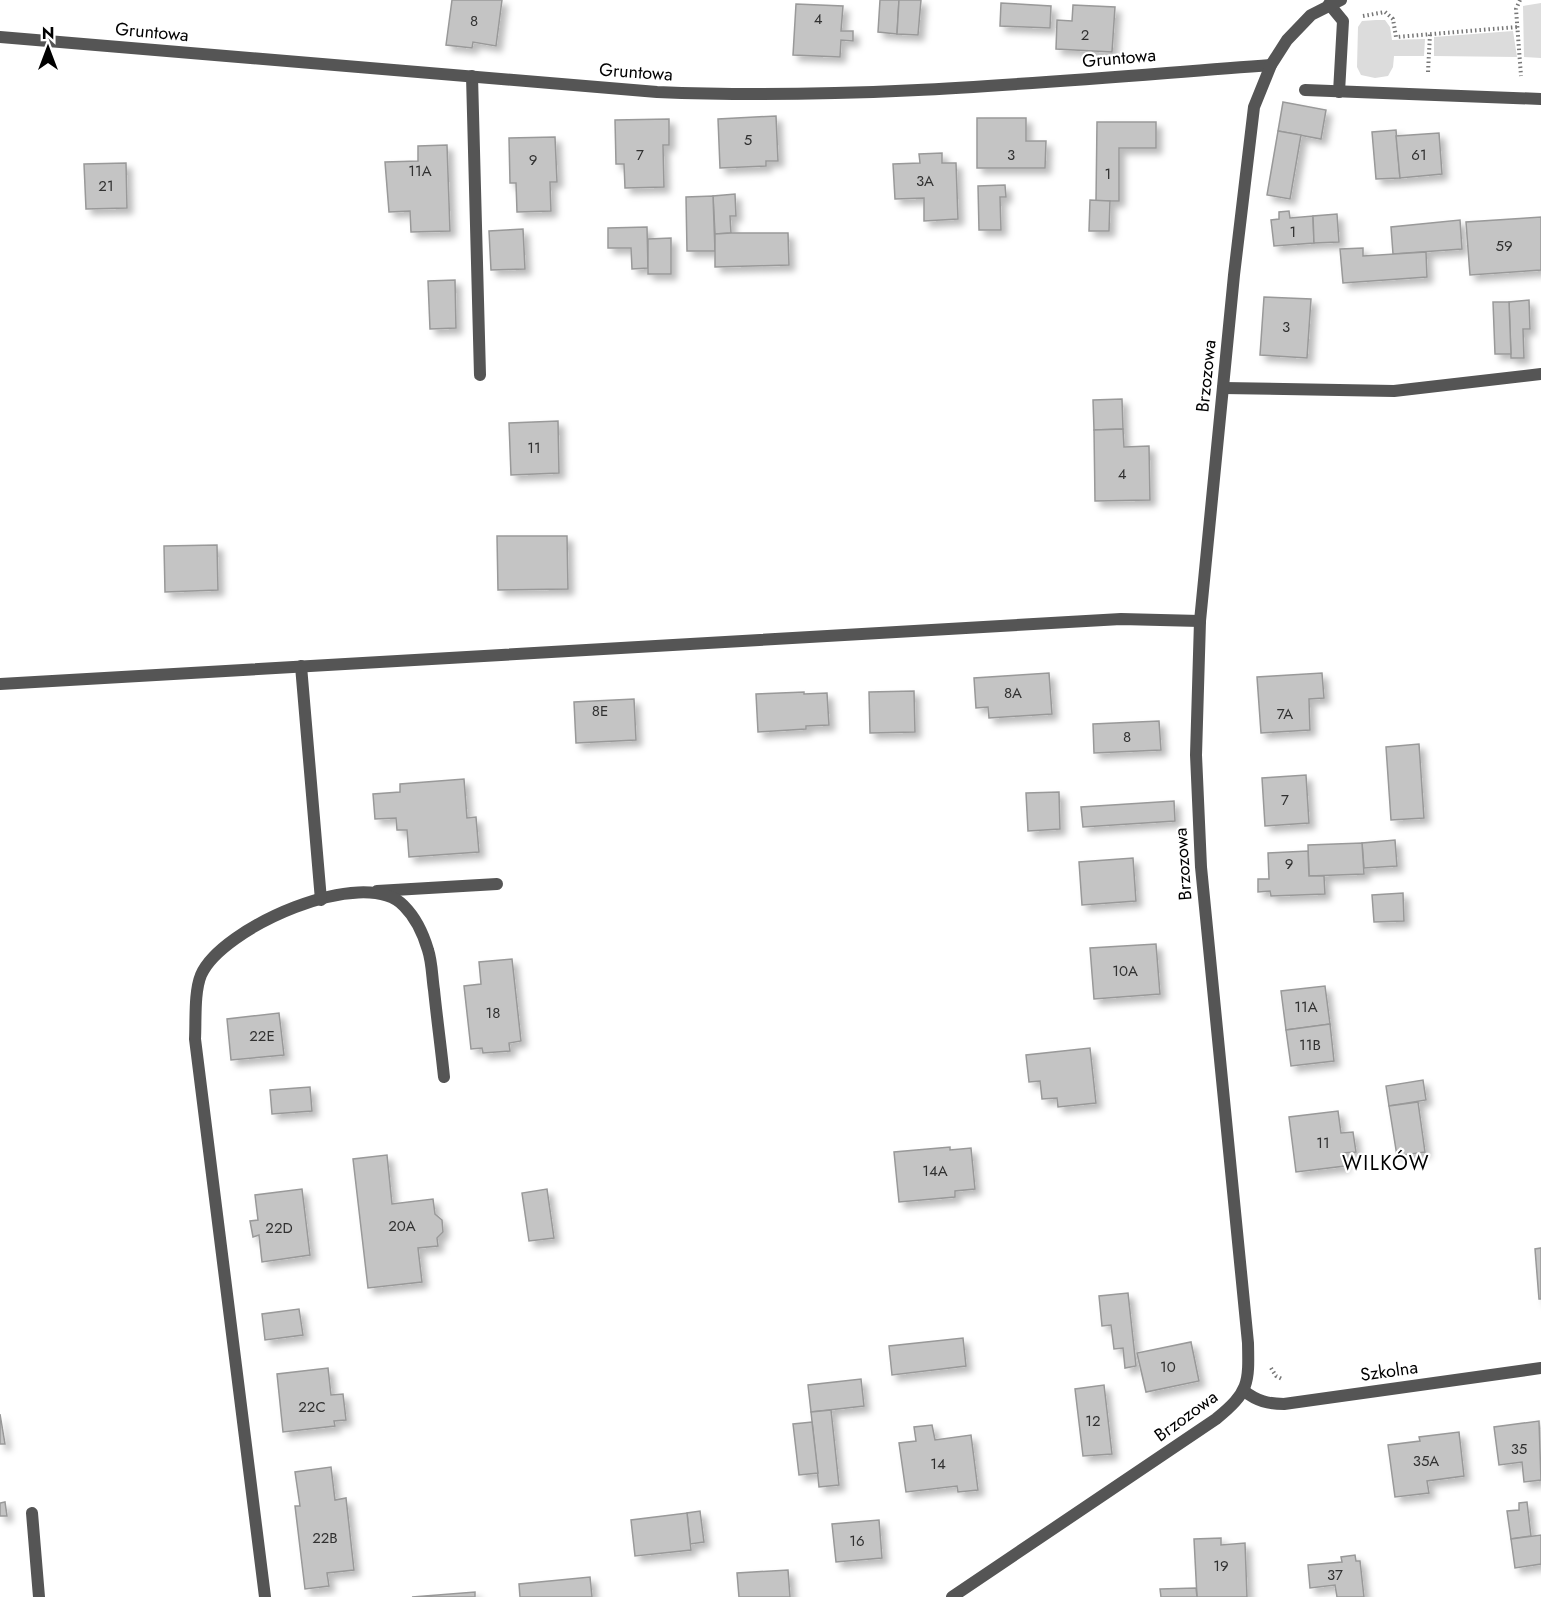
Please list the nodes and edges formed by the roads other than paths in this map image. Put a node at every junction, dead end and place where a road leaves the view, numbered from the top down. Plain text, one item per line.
1 (1332, 1) edge
2 (0, 37) edge
3 (1271, 65) junction
4 (472, 76) junction
5 (1305, 90) dead end
6 (1339, 92) junction
7 (1541, 99) edge
8 (1541, 374) edge
9 (480, 375) dead end
10 (1223, 388) junction
11 (1200, 621) junction
12 (301, 666) junction
13 (0, 684) edge
14 (497, 884) dead end
15 (364, 891) junction
16 (321, 900) junction
17 (444, 1077) dead end
18 (1541, 1368) edge
19 (1244, 1391) junction
20 (32, 1513) dead end
21 (39, 1597) edge
22 (265, 1597) edge
23 (952, 1597) edge

1 - 3 street, Brzozowa
1 - 6 street
2 - 4 street, Gruntowa
3 - 4 street, Gruntowa
3 - 10 street, Brzozowa
4 - 9 street
5 - 6 street
6 - 7 street
8 - 10 street
10 - 11 street, Brzozowa
11 - 12 street
11 - 19 street, Brzozowa
12 - 13 street
12 - 16 street
14 - 15 street
15 - 16 street
15 - 17 street
16 - 22 street
18 - 19 street, Szkolna
19 - 23 street, Brzozowa
20 - 21 street

